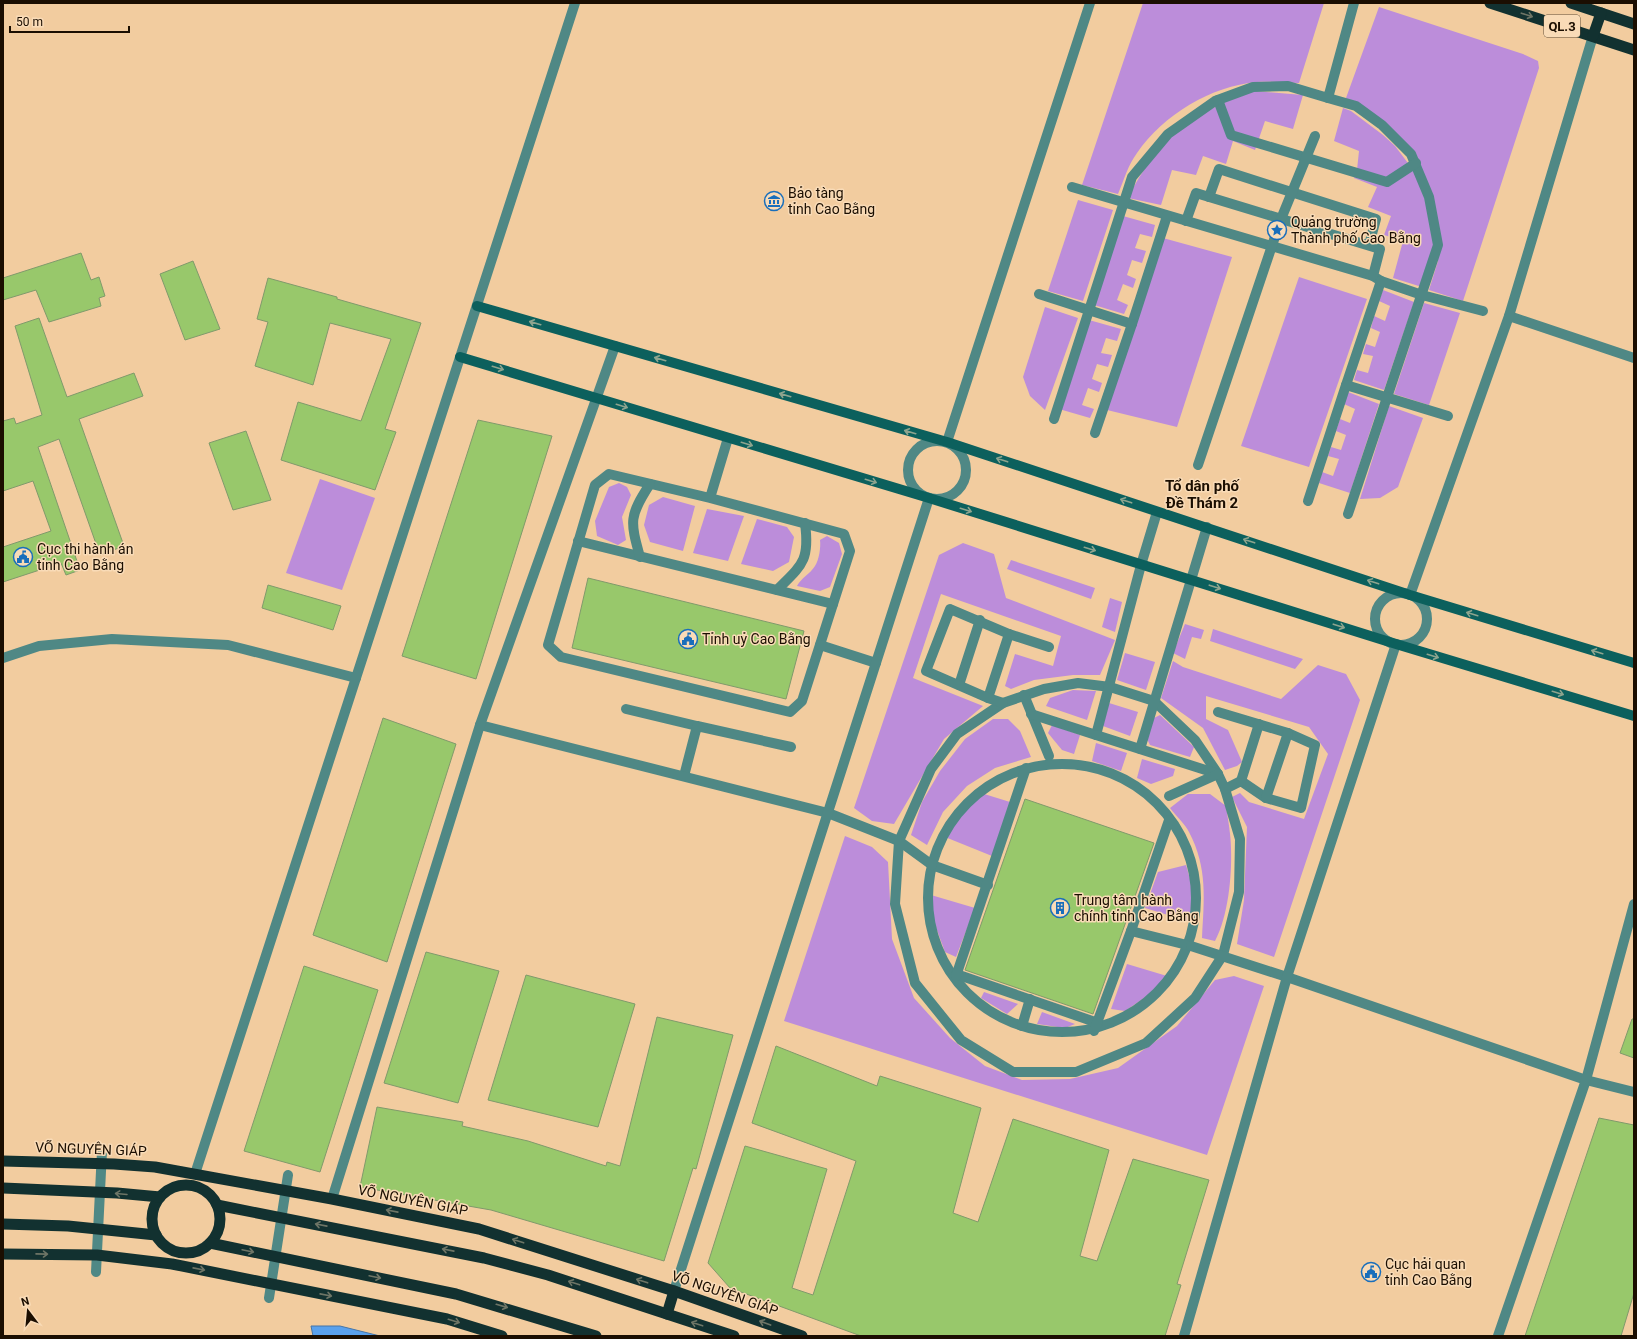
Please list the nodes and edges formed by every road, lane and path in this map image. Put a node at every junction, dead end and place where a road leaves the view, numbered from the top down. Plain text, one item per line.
1 (575, 3) edge
2 (1090, 3) edge
3 (1354, 3) edge
4 (1490, 3) edge
5 (1571, 3) edge
6 (1600, 13) junction
7 (1634, 24) edge
8 (1593, 36) junction
9 (1634, 50) edge
10 (1328, 98) junction
11 (1218, 100) junction
12 (1315, 136) dead end
13 (1306, 158) junction
14 (1416, 163) junction
15 (1072, 187) dead end
16 (1292, 191) junction
17 (1209, 197) junction
18 (1123, 203) junction
19 (1167, 216) junction
20 (1281, 219) junction
21 (1186, 222) junction
22 (1369, 245) junction
23 (1272, 247) junction
24 (1377, 278) junction
25 (1038, 294) dead end
26 (1422, 295) junction
27 (477, 306) junction
28 (1089, 310) junction
29 (1483, 311) dead end
30 (1509, 316) junction
31 (1132, 324) junction
32 (615, 346) junction
33 (460, 357) junction
34 (1634, 358) edge
35 (1346, 385) junction
36 (597, 398) junction
37 (1386, 398) junction
38 (1448, 416) dead end
39 (1054, 419) dead end
40 (1095, 433) dead end
41 (728, 438) junction
42 (948, 442) junction
43 (1198, 465) dead end
44 (650, 484) junction
45 (710, 498) junction
46 (929, 498) junction
47 (1308, 501) dead end
48 (1158, 512) junction
49 (1348, 514) dead end
50 (804, 524) junction
51 (1207, 527) junction
52 (578, 541) junction
53 (640, 556) junction
54 (1141, 565) junction
55 (1191, 580) junction
56 (777, 590) junction
57 (1410, 594) junction
58 (833, 604) junction
59 (980, 620) junction
60 (1009, 634) junction
61 (1396, 644) junction
62 (820, 645) junction
63 (1050, 647) dead end
64 (3, 658) edge
65 (876, 663) junction
66 (1634, 663) edge
67 (356, 678) junction
68 (959, 685) junction
69 (1110, 687) junction
70 (1024, 695) junction
71 (988, 698) junction
72 (1154, 701) junction
73 (1003, 703) junction
74 (626, 709) dead end
75 (1218, 712) dead end
76 (1031, 714) junction
77 (1634, 716) edge
78 (1259, 724) junction
79 (480, 725) junction
80 (697, 726) junction
81 (1288, 733) junction
82 (1096, 735) junction
83 (791, 747) dead end
84 (1140, 749) junction
85 (1048, 760) junction
86 (1026, 768) junction
87 (1218, 774) junction
88 (684, 776) junction
89 (1241, 781) junction
90 (1225, 789) junction
91 (1266, 798) junction
92 (1153, 803) junction
93 (828, 813) junction
94 (1169, 820) junction
95 (900, 841) junction
96 (932, 865) junction
97 (988, 885) junction
98 (1634, 904) edge
99 (1131, 931) junction
100 (1191, 946) junction
101 (1223, 955) junction
102 (956, 975) junction
103 (1287, 977) junction
104 (1030, 999) junction
105 (1022, 1026) junction
106 (1096, 1027) junction
107 (1586, 1080) junction
108 (1634, 1092) edge
109 (102, 1151) dead end
110 (3, 1161) edge
111 (102, 1164) junction
112 (288, 1175) dead end
113 (194, 1180) junction
114 (3, 1188) edge
115 (286, 1191) junction
116 (100, 1192) junction
117 (160, 1197) junction
118 (332, 1199) junction
119 (217, 1205) junction
120 (282, 1217) junction
121 (3, 1224) edge
122 (98, 1228) junction
123 (156, 1235) junction
124 (210, 1243) junction
125 (180, 1252) junction
126 (3, 1254) edge
127 (97, 1255) junction
128 (275, 1257) junction
129 (177, 1265) junction
130 (96, 1272) dead end
131 (271, 1284) junction
132 (674, 1291) junction
133 (269, 1298) dead end
134 (667, 1314) junction
135 (502, 1336) edge
136 (596, 1336) edge
137 (734, 1336) edge
138 (802, 1336) edge
139 (1184, 1336) edge
140 (1498, 1336) edge

1 - 27 street
2 - 42 street
3 - 10 street
4 -> 8 highway, QL.3
5 - 6 highway, QL.3
6 - 7 highway, QL.3
6 - 8 highway
8 - 9 highway, QL.3
8 - 30 street
10 - 11 street
10 - 14 street
11 - 13 street
11 - 18 street
12 - 13 street
13 - 14 street
13 - 16 street
14 - 26 street
15 - 18 street
16 - 17 street
16 - 20 street
16 - 22 street
17 - 20 street
17 - 21 street
18 - 19 street
18 - 28 street
19 - 21 street
19 - 31 street
20 - 22 street
20 - 23 street
21 - 23 street
22 - 24 street
23 - 24 street
23 - 43 street
24 - 26 street
24 - 35 street
25 - 28 street
26 - 29 street
26 - 37 street
32 -> 27 main road
27 - 33 street
28 - 31 street
28 - 39 street
30 - 34 street
30 - 57 street
31 - 40 street
32 - 36 street
42 -> 32 main road
33 -> 36 main road
33 - 67 street
35 - 37 street
35 - 47 street
36 -> 41 main road
36 - 79 street
37 - 38 street
37 - 49 street
41 - 45 street
41 -> 46 main road
42 - 46 street
42 - 46 street
48 -> 42 main road
44 - 45 street
44 - 52 street
44 - 53 street
45 - 50 street
46 -> 54 main road
46 - 65 street
48 - 51 main road
48 - 54 street
50 - 56 street
50 - 58 street
51 - 55 street
57 -> 51 main road
52 - 53 street
52 - 62 street
53 - 56 street
54 - 55 main road
54 - 69 street
55 -> 61 main road
55 - 72 street
56 - 58 street
57 - 61 street
57 - 61 street
66 -> 57 main road
58 - 62 street
59 - 60 street
59 - 68 street
59 - 68 street
60 - 63 street
60 - 71 street
61 -> 77 main road
61 - 103 street
62 - 65 street
64 - 67 street
65 - 93 street
67 - 113 street
68 - 71 street
69 - 70 street
69 - 72 street
69 - 82 street
70 - 73 street
70 - 76 street
71 - 73 street
72 - 84 street
72 - 87 street
73 - 95 street
74 - 80 street
75 - 78 street
76 - 82 street
76 - 85 street
78 - 81 street
78 - 89 street
79 - 88 street
79 - 118 street
80 - 83 street
80 - 88 street
81 - 91 street
81 - 91 street
82 - 84 street
84 - 87 street
85 - 86 street
85 - 92 street
86 - 96 street
86 - 97 street
87 - 90 street
87 - 92 street
88 - 93 street
89 - 90 street
89 - 91 street
90 - 101 street
92 - 94 street
93 - 95 street
93 - 132 street
94 - 99 street
94 - 100 street
95 - 96 street
95 - 101 street
96 - 97 street
96 - 102 street
97 - 102 street
98 - 107 street
99 - 100 street
99 - 106 street
100 - 101 street
100 - 106 street
101 - 103 street
102 - 104 street
102 - 105 street
103 - 107 street
103 - 139 street
104 - 105 street
104 - 106 street
105 - 106 street
107 - 108 street
107 - 140 street
109 - 111 street
110 - 111 highway, VÕ NGUYÊN GIÁP
111 - 113 highway, VÕ NGUYÊN GIÁP
111 - 116 street
112 - 115 street
113 - 115 highway, VÕ NGUYÊN GIÁP
113 - 117 highway, VÕ NGUYÊN GIÁP
113 - 119 highway, VÕ NGUYÊN GIÁP
114 - 116 highway
115 - 118 highway, VÕ NGUYÊN GIÁP
115 - 120 street
117 -> 116 highway
116 - 122 street
117 - 123 highway
132 -> 118 highway, VÕ NGUYÊN GIÁP
119 - 120 highway
119 - 124 highway
120 - 128 street
134 -> 120 highway
121 - 122 highway
122 - 123 highway
122 - 127 street
123 - 125 highway
124 - 125 highway
124 -> 128 highway
125 - 129 highway
126 -> 127 highway
127 - 129 highway
127 - 130 street
128 - 131 street
128 -> 136 highway
129 -> 131 highway
131 - 133 street
131 -> 135 highway
132 - 134 highway
138 -> 132 highway, VÕ NGUYÊN GIÁP
137 -> 134 highway

